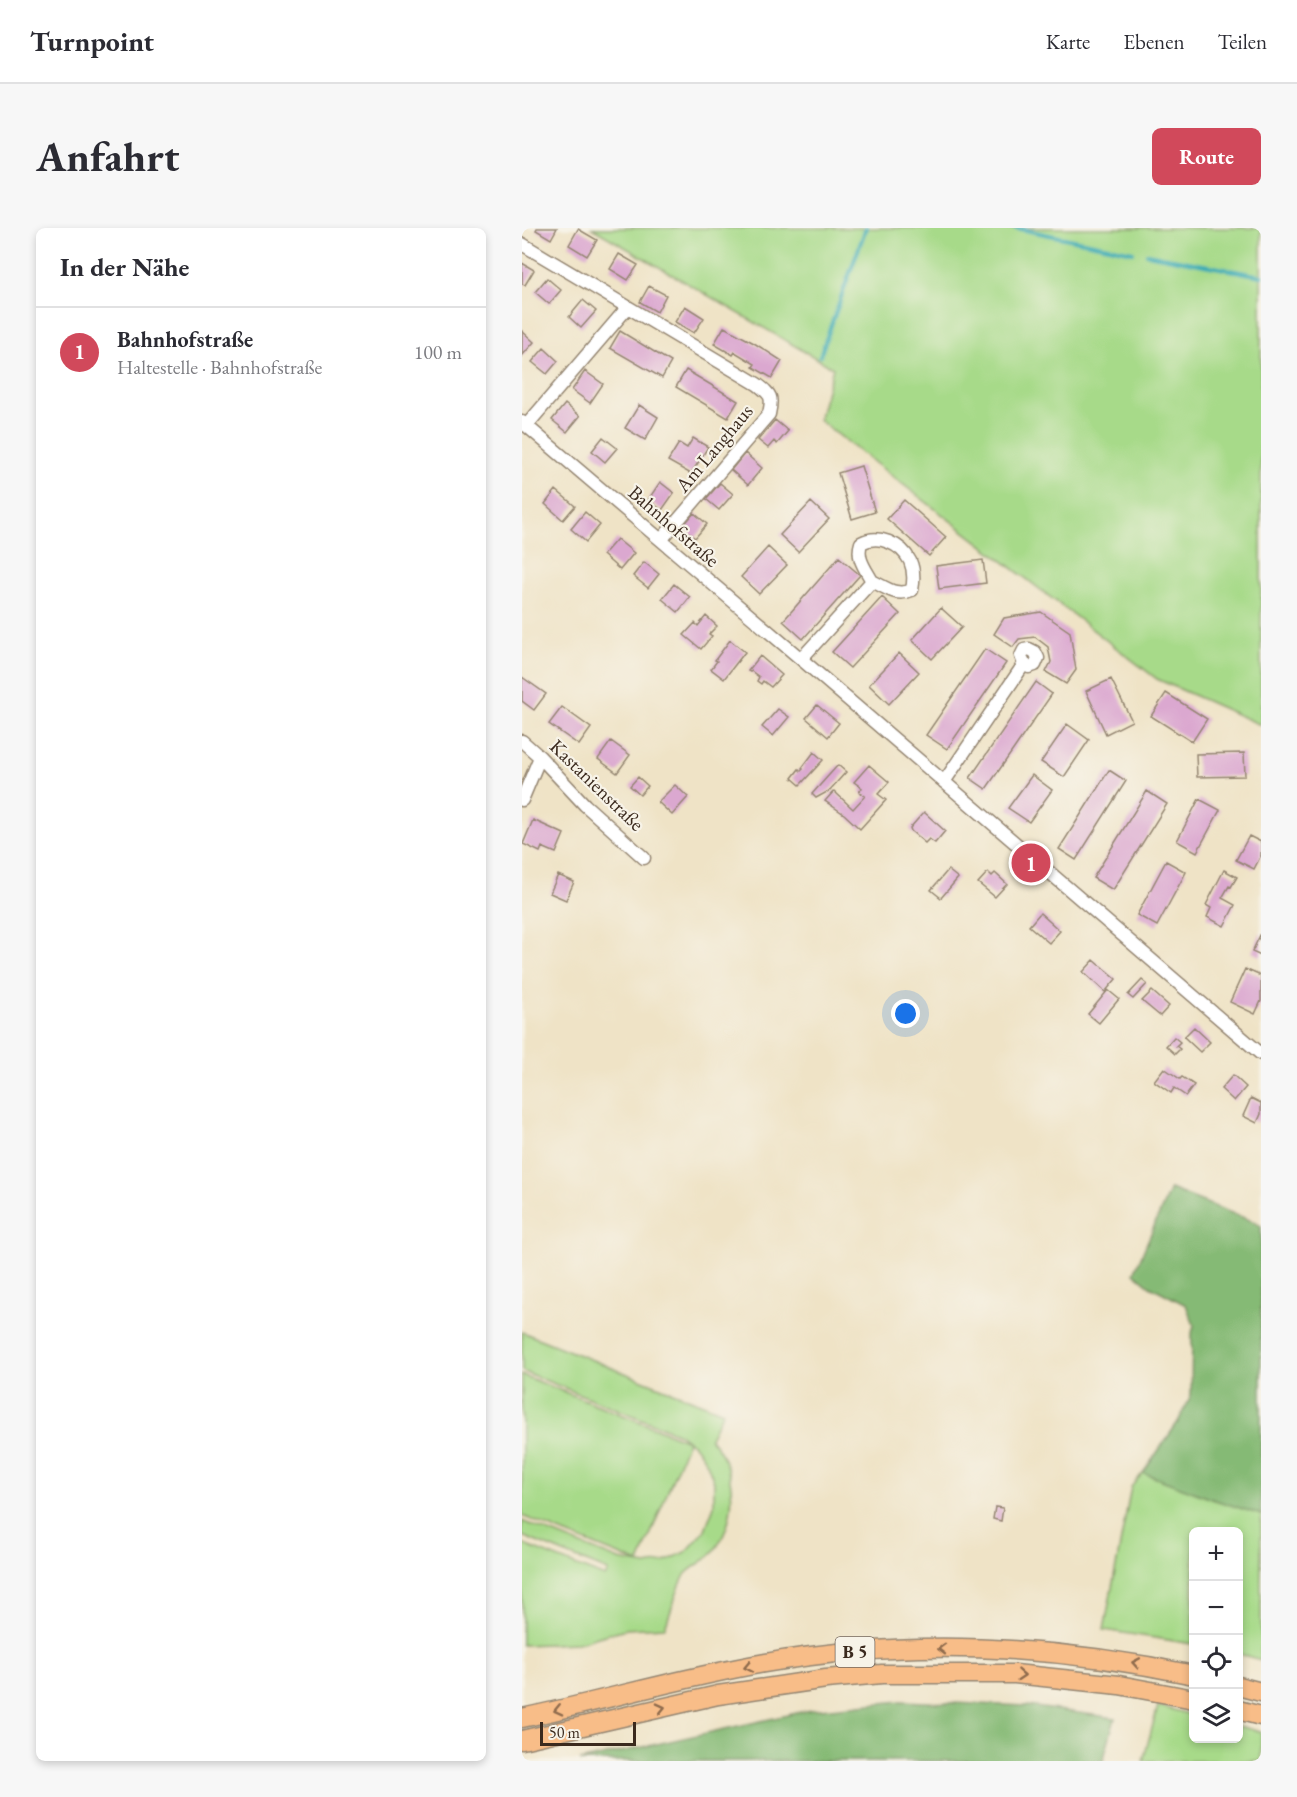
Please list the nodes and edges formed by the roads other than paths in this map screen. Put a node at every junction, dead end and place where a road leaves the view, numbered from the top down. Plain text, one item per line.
1 (522, 244) edge
2 (628, 307) junction
3 (524, 424) edge
4 (661, 540) junction
5 (872, 580) junction
6 (801, 659) junction
7 (1024, 664) dead end
8 (522, 741) edge
9 (540, 757) junction
10 (944, 782) junction
11 (522, 800) edge
12 (644, 858) dead end
13 (1261, 1054) edge
14 (1189, 1674) edge
15 (1243, 1687) edge
16 (1261, 1692) edge
17 (1189, 1698) edge
18 (1243, 1711) edge
19 (1261, 1716) edge
20 (522, 1718) edge
21 (522, 1740) edge

1 - 2 street, Am Langhaus
2 - 3 street
2 - 4 street, Am Langhaus
3 - 4 street, Bahnhofstraße
4 - 6 street, Bahnhofstraße
5 - 5 street
5 - 6 street
6 - 10 street, Bahnhofstraße
7 - 10 street
8 - 9 street, Kastanienstraße
9 - 11 street
9 - 12 street, Kastanienstraße
10 - 13 street, Bahnhofstraße
14 -> 20 highway, B 5
15 - 16 highway
21 -> 17 highway, B 5
18 - 19 highway

